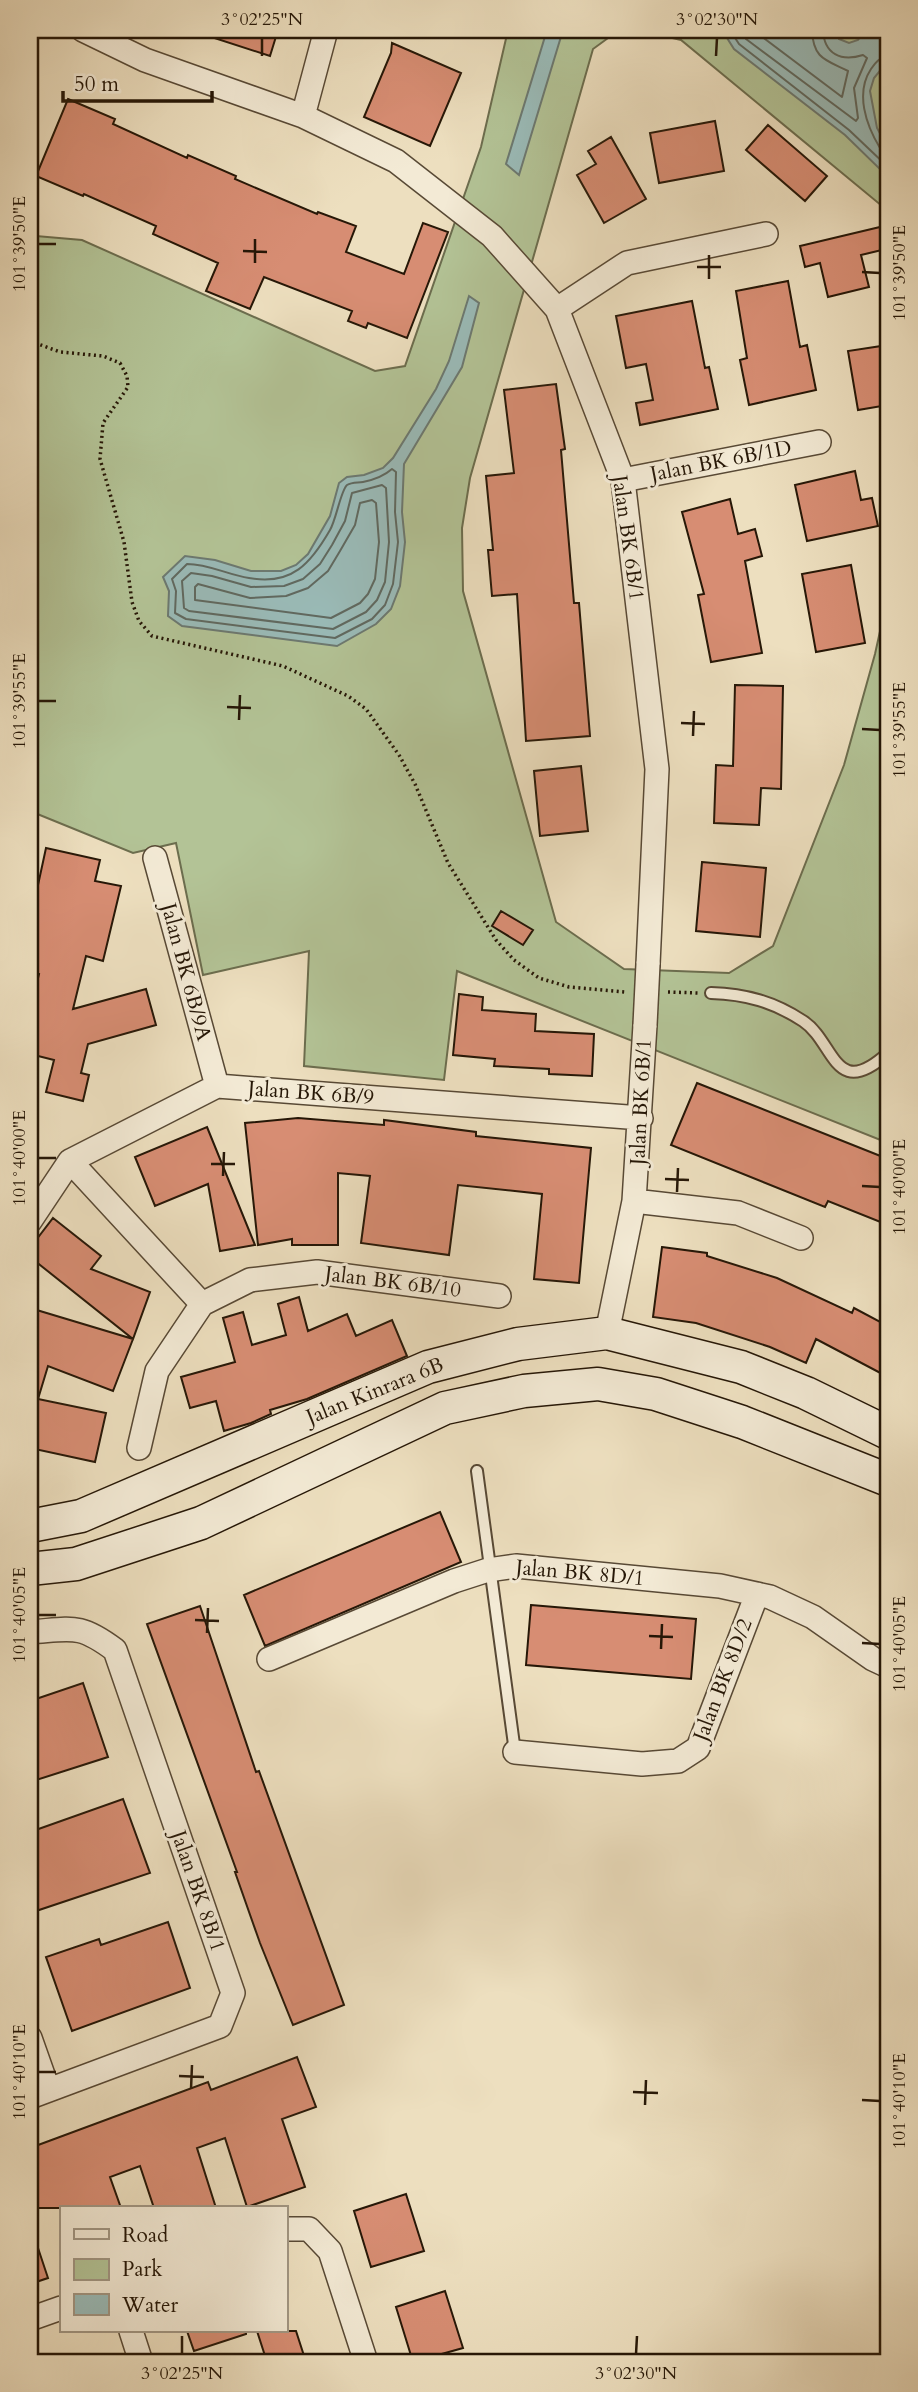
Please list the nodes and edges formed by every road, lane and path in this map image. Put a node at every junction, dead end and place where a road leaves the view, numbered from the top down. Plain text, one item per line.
1 (83, 30) edge
2 (327, 30) edge
3 (303, 116) junction
4 (766, 234) dead end
5 (558, 309) junction
6 (30, 341) edge
7 (819, 442) dead end
8 (623, 480) junction
9 (155, 858) dead end
10 (629, 992) dead end
11 (657, 992) dead end
12 (711, 993) joint
13 (888, 1053) edge
14 (217, 1086) junction
15 (641, 1118) junction
16 (70, 1161) junction
17 (634, 1201) junction
18 (30, 1221) edge
19 (801, 1238) dead end
20 (499, 1296) dead end
21 (202, 1304) junction
22 (607, 1333) junction
23 (888, 1433) edge
24 (139, 1448) dead end
25 (477, 1471) dead end
26 (887, 1477) edge
27 (30, 1526) edge
28 (30, 1569) edge
29 (491, 1569) junction
30 (757, 1594) junction
31 (30, 1632) edge
32 (269, 1659) dead end
33 (888, 1666) edge
34 (515, 1752) joint
35 (30, 2038) edge
36 (39, 2093) edge
37 (287, 2229) edge
38 (60, 2308) edge
39 (30, 2319) edge
40 (131, 2332) edge
41 (141, 2362) edge
42 (366, 2362) edge

1 - 3 street, Jalan BK 6B/1
2 - 3 street
3 - 5 street, Jalan BK 6B/1
4 - 5 street
5 - 8 street, Jalan BK 6B/1
6 - 10 path
7 - 8 street, Jalan BK 6B/1D
8 - 15 street, Jalan BK 6B/1, bridge
9 - 14 street, Jalan BK 6B/9A
11 - 12 path
12 - 13 lane
14 - 15 street, Jalan BK 6B/9
14 - 16 street, Jalan BK 6B/9
15 - 17 street, Jalan BK 6B/1
16 - 18 street, Jalan BK 6B/9
16 - 21 street
17 - 19 street
17 - 22 street, Jalan BK 6B/1
20 - 21 street, Jalan BK 6B/10
21 - 24 street, Jalan BK 6B/10
22 - 23 street, Jalan Kinrara 6B
22 - 27 street, Jalan Kinrara 6B
25 - 29 lane
26 - 28 street, Jalan Kinrara 6B
29 - 30 street, Jalan BK 8D/1
29 - 32 street, Jalan BK 8D/1
29 - 34 lane
30 - 33 street, Jalan BK 8D/1
30 - 34 street, Jalan BK 8D/2
31 - 36 street, Jalan BK 8B/1
35 - 36 street
37 - 42 street
38 - 39 street
40 - 41 street

